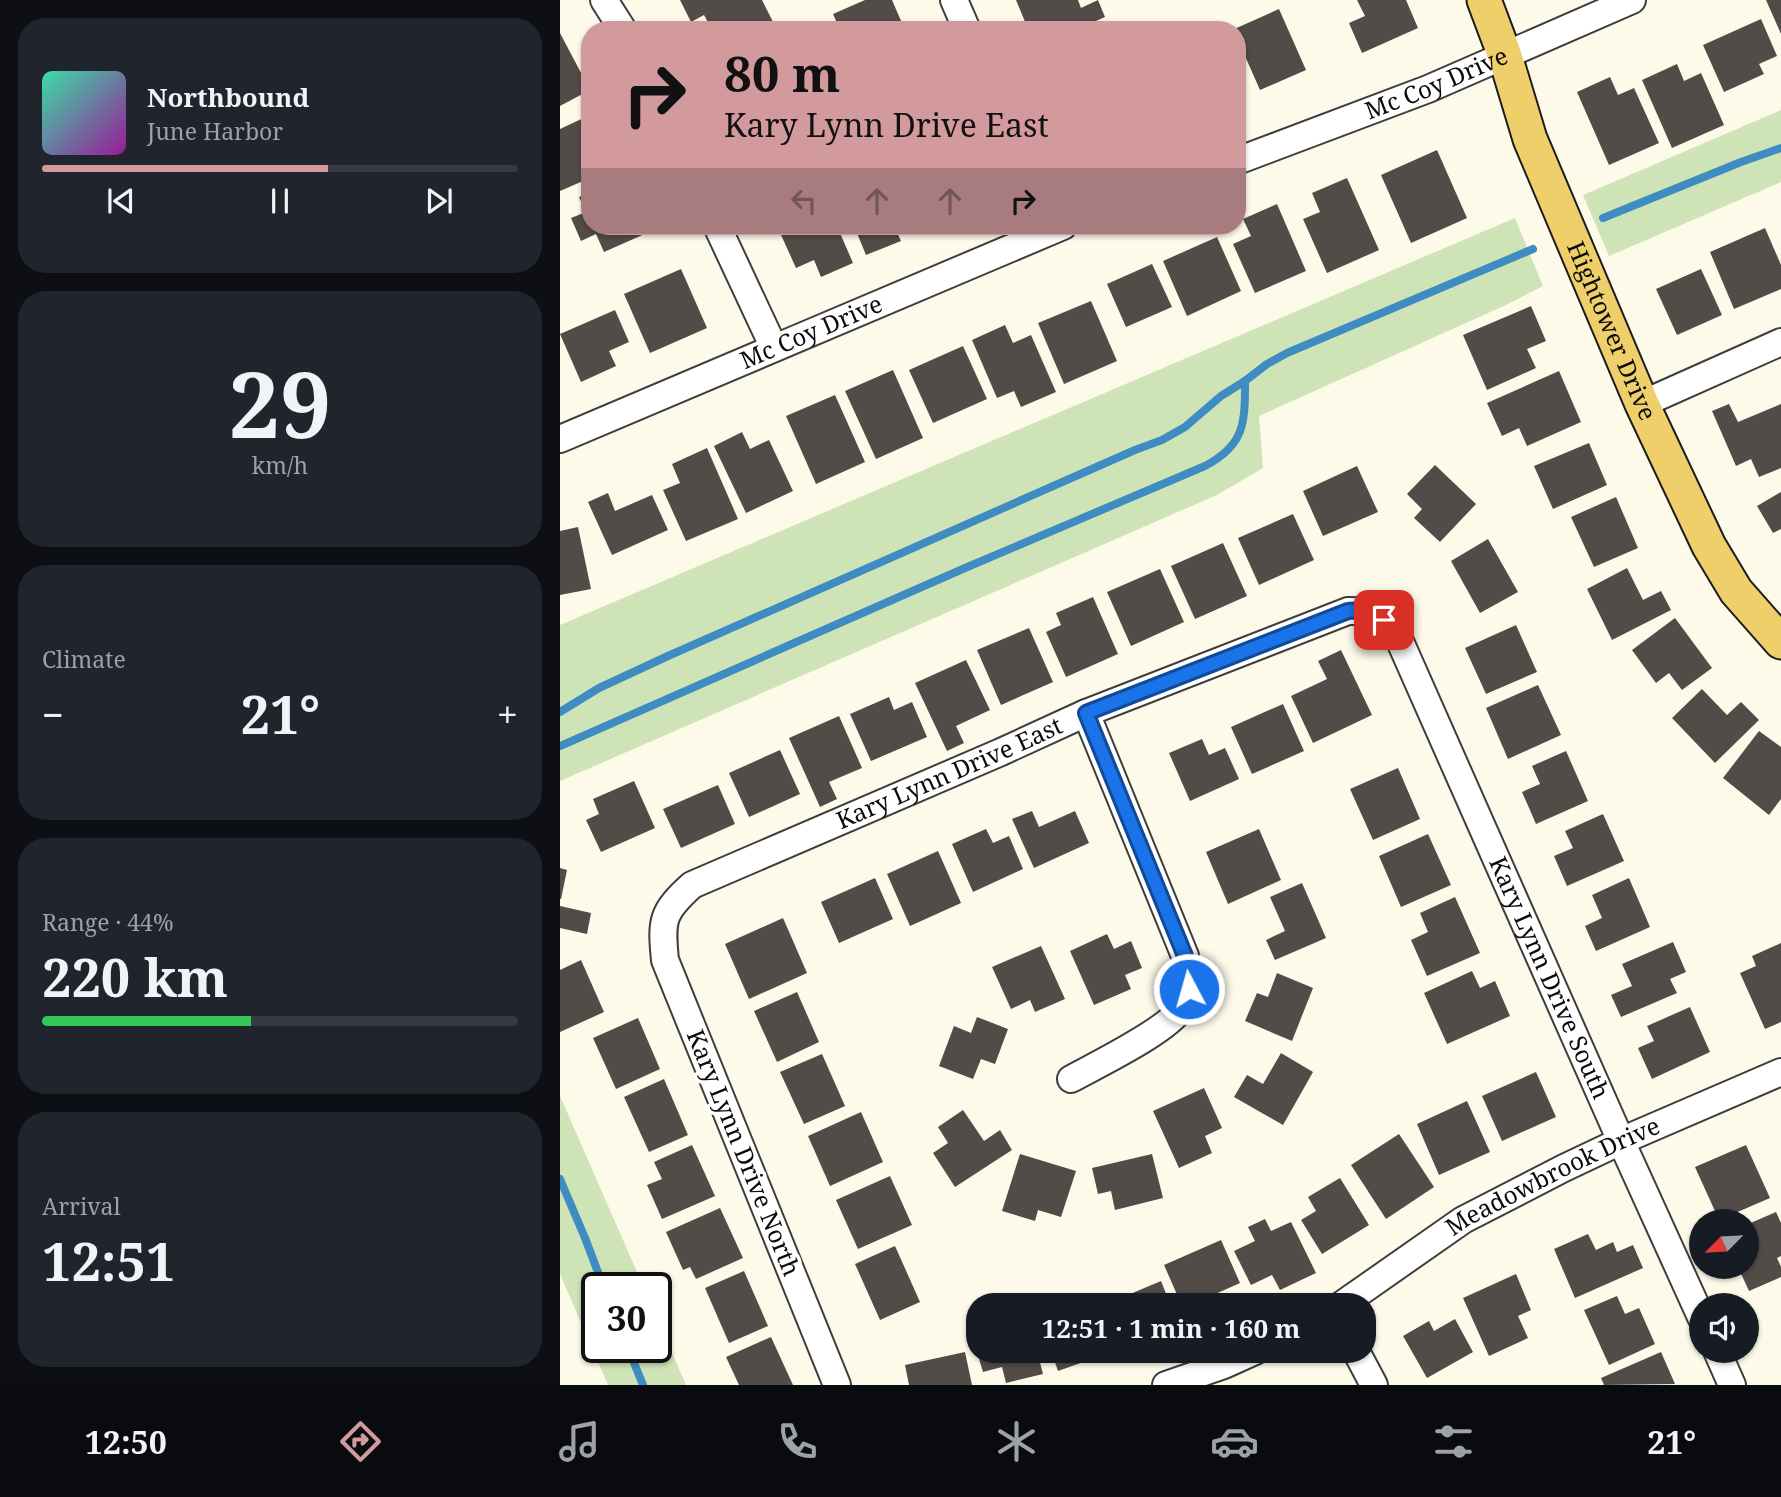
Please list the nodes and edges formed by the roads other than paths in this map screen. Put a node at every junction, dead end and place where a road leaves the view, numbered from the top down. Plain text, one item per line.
1 (604, 0) edge
2 (954, 0) edge
3 (1485, 0) edge
4 (1632, 0) edge
5 (618, 21) edge
6 (963, 21) edge
7 (1505, 56) junction
8 (1246, 157) edge
9 (721, 235) edge
10 (1039, 235) edge
11 (1781, 342) edge
12 (774, 348) junction
13 (1642, 404) junction
14 (560, 439) edge
15 (1399, 639) joint
16 (1781, 642) edge
17 (1086, 713) junction
18 (664, 918) joint
19 (1781, 1072) edge
20 (1071, 1079) dead end
21 (1621, 1141) junction
22 (1359, 1293) edge
23 (1690, 1293) edge
24 (1228, 1363) edge
25 (1362, 1363) edge
26 (1722, 1363) edge
27 (837, 1385) edge
28 (1166, 1385) edge
29 (1374, 1385) edge
30 (1732, 1385) edge

1 - 5 street
2 - 6 street
3 - 7 main road, Hightower Drive
4 - 7 street, Mc Coy Drive
7 - 8 street, Mc Coy Drive
7 - 13 main road, Hightower Drive
9 - 12 street
10 - 12 street, Mc Coy Drive
11 - 13 street
12 - 14 street, Mc Coy Drive
13 - 16 main road, Hightower Drive
15 - 17 street, Kary Lynn Drive East
15 - 21 street, Kary Lynn Drive South
17 - 18 street, Kary Lynn Drive East
17 - 20 street
18 - 27 street, Kary Lynn Drive North
19 - 21 street, Meadowbrook Drive
21 - 22 street, Meadowbrook Drive
21 - 23 street, Kary Lynn Drive South
24 - 28 street
25 - 29 street
26 - 30 street

